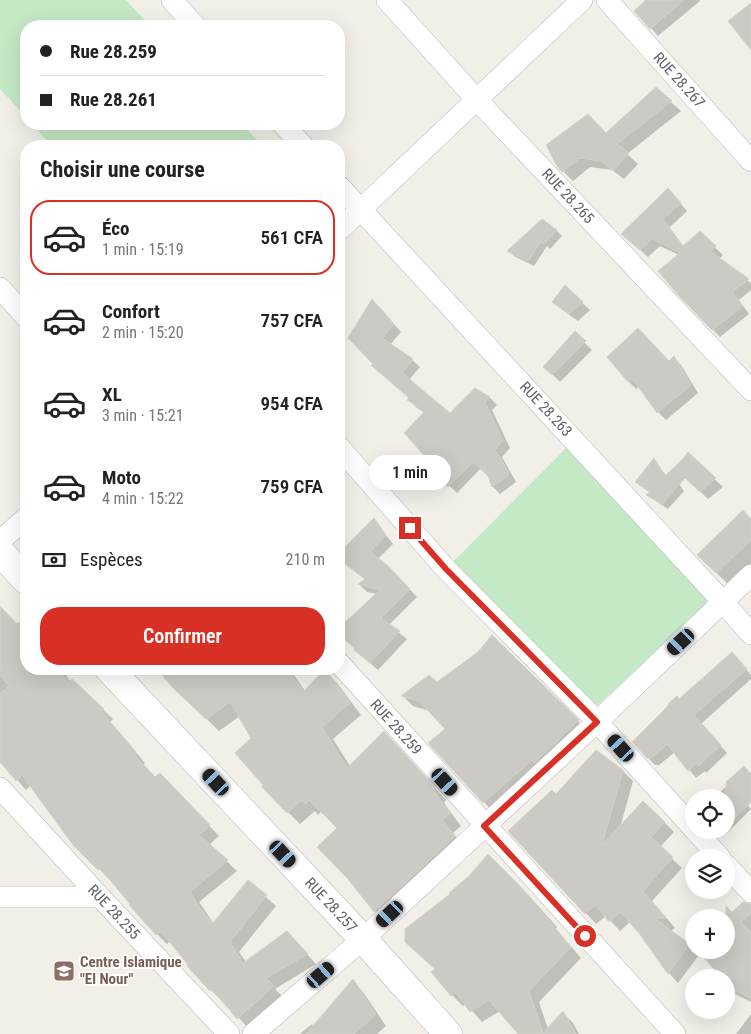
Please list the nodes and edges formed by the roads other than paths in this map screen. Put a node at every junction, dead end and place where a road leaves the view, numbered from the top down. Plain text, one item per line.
1 (172, 0) edge
2 (386, 0) edge
3 (582, 0) edge
4 (606, 0) edge
5 (190, 20) edge
6 (477, 100) junction
7 (288, 130) edge
8 (298, 140) edge
9 (751, 161) edge
10 (345, 193) edge
11 (360, 209) junction
12 (345, 224) edge
13 (0, 288) edge
14 (20, 310) edge
15 (751, 390) edge
16 (345, 454) edge
17 (20, 524) edge
18 (0, 542) edge
19 (0, 552) edge
20 (20, 574) edge
21 (751, 575) edge
22 (723, 602) junction
23 (751, 634) edge
24 (345, 671) edge
25 (115, 675) edge
26 (597, 722) junction
27 (0, 788) edge
28 (685, 819) edge
29 (484, 826) junction
30 (703, 839) edge
31 (712, 849) edge
32 (735, 875) edge
33 (751, 892) edge
34 (100, 897) junction
35 (0, 898) edge
36 (363, 939) junction
37 (229, 1034) edge
38 (253, 1034) edge
39 (448, 1034) edge
40 (675, 1034) edge

1 - 5 street
2 - 6 street, RUE 28.265
3 - 6 street
4 - 9 street, RUE 28.267
6 - 11 street
6 - 15 street, RUE 28.265
7 - 8 street
10 - 11 street, RUE 28.263
11 - 12 street
11 - 22 street, RUE 28.263
13 - 14 street
16 - 26 street
17 - 18 street
19 - 20 street
21 - 22 street
22 - 23 street, RUE 28.263
22 - 26 street
24 - 29 street, RUE 28.259
25 - 36 street, RUE 28.257
26 - 28 street
26 - 29 street
27 - 34 street, RUE 28.255
29 - 36 street
29 - 40 street, RUE 28.259
30 - 31 street
32 - 33 street
34 - 35 street
34 - 37 street, RUE 28.255
36 - 38 street
36 - 39 street, RUE 28.257

